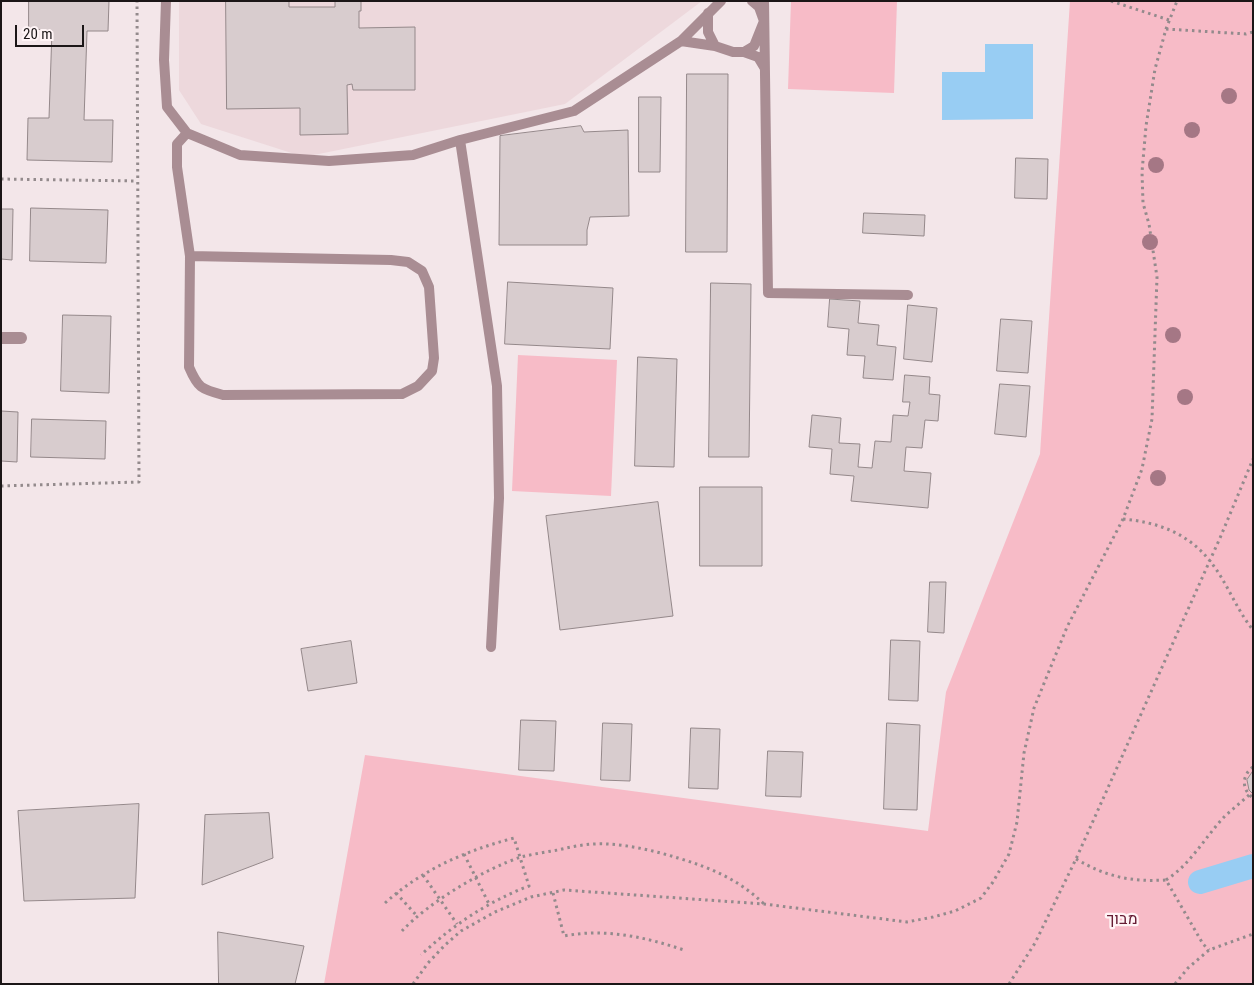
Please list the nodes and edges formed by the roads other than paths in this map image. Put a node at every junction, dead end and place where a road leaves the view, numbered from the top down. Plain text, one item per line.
1 (166, 1) edge
2 (721, 1) edge
3 (752, 1) edge
4 (764, 1) edge
5 (708, 13) junction
6 (764, 21) junction
7 (682, 42) junction
8 (715, 46) junction
9 (744, 52) junction
10 (764, 67) junction
11 (187, 133) junction
12 (460, 140) junction
13 (190, 256) junction
14 (908, 295) dead end
15 (1, 338) edge
16 (21, 338) dead end
17 (491, 647) dead end

1 - 11 lane
2 - 5 lane
3 - 6 lane
4 - 6 lane
5 - 7 lane
5 - 8 lane
6 - 9 lane
6 - 10 lane
7 - 8 lane
7 - 12 lane
8 - 9 lane
9 - 10 lane
10 - 14 lane
11 - 12 lane
11 - 13 lane
12 - 17 lane
13 - 13 lane
15 - 16 street

